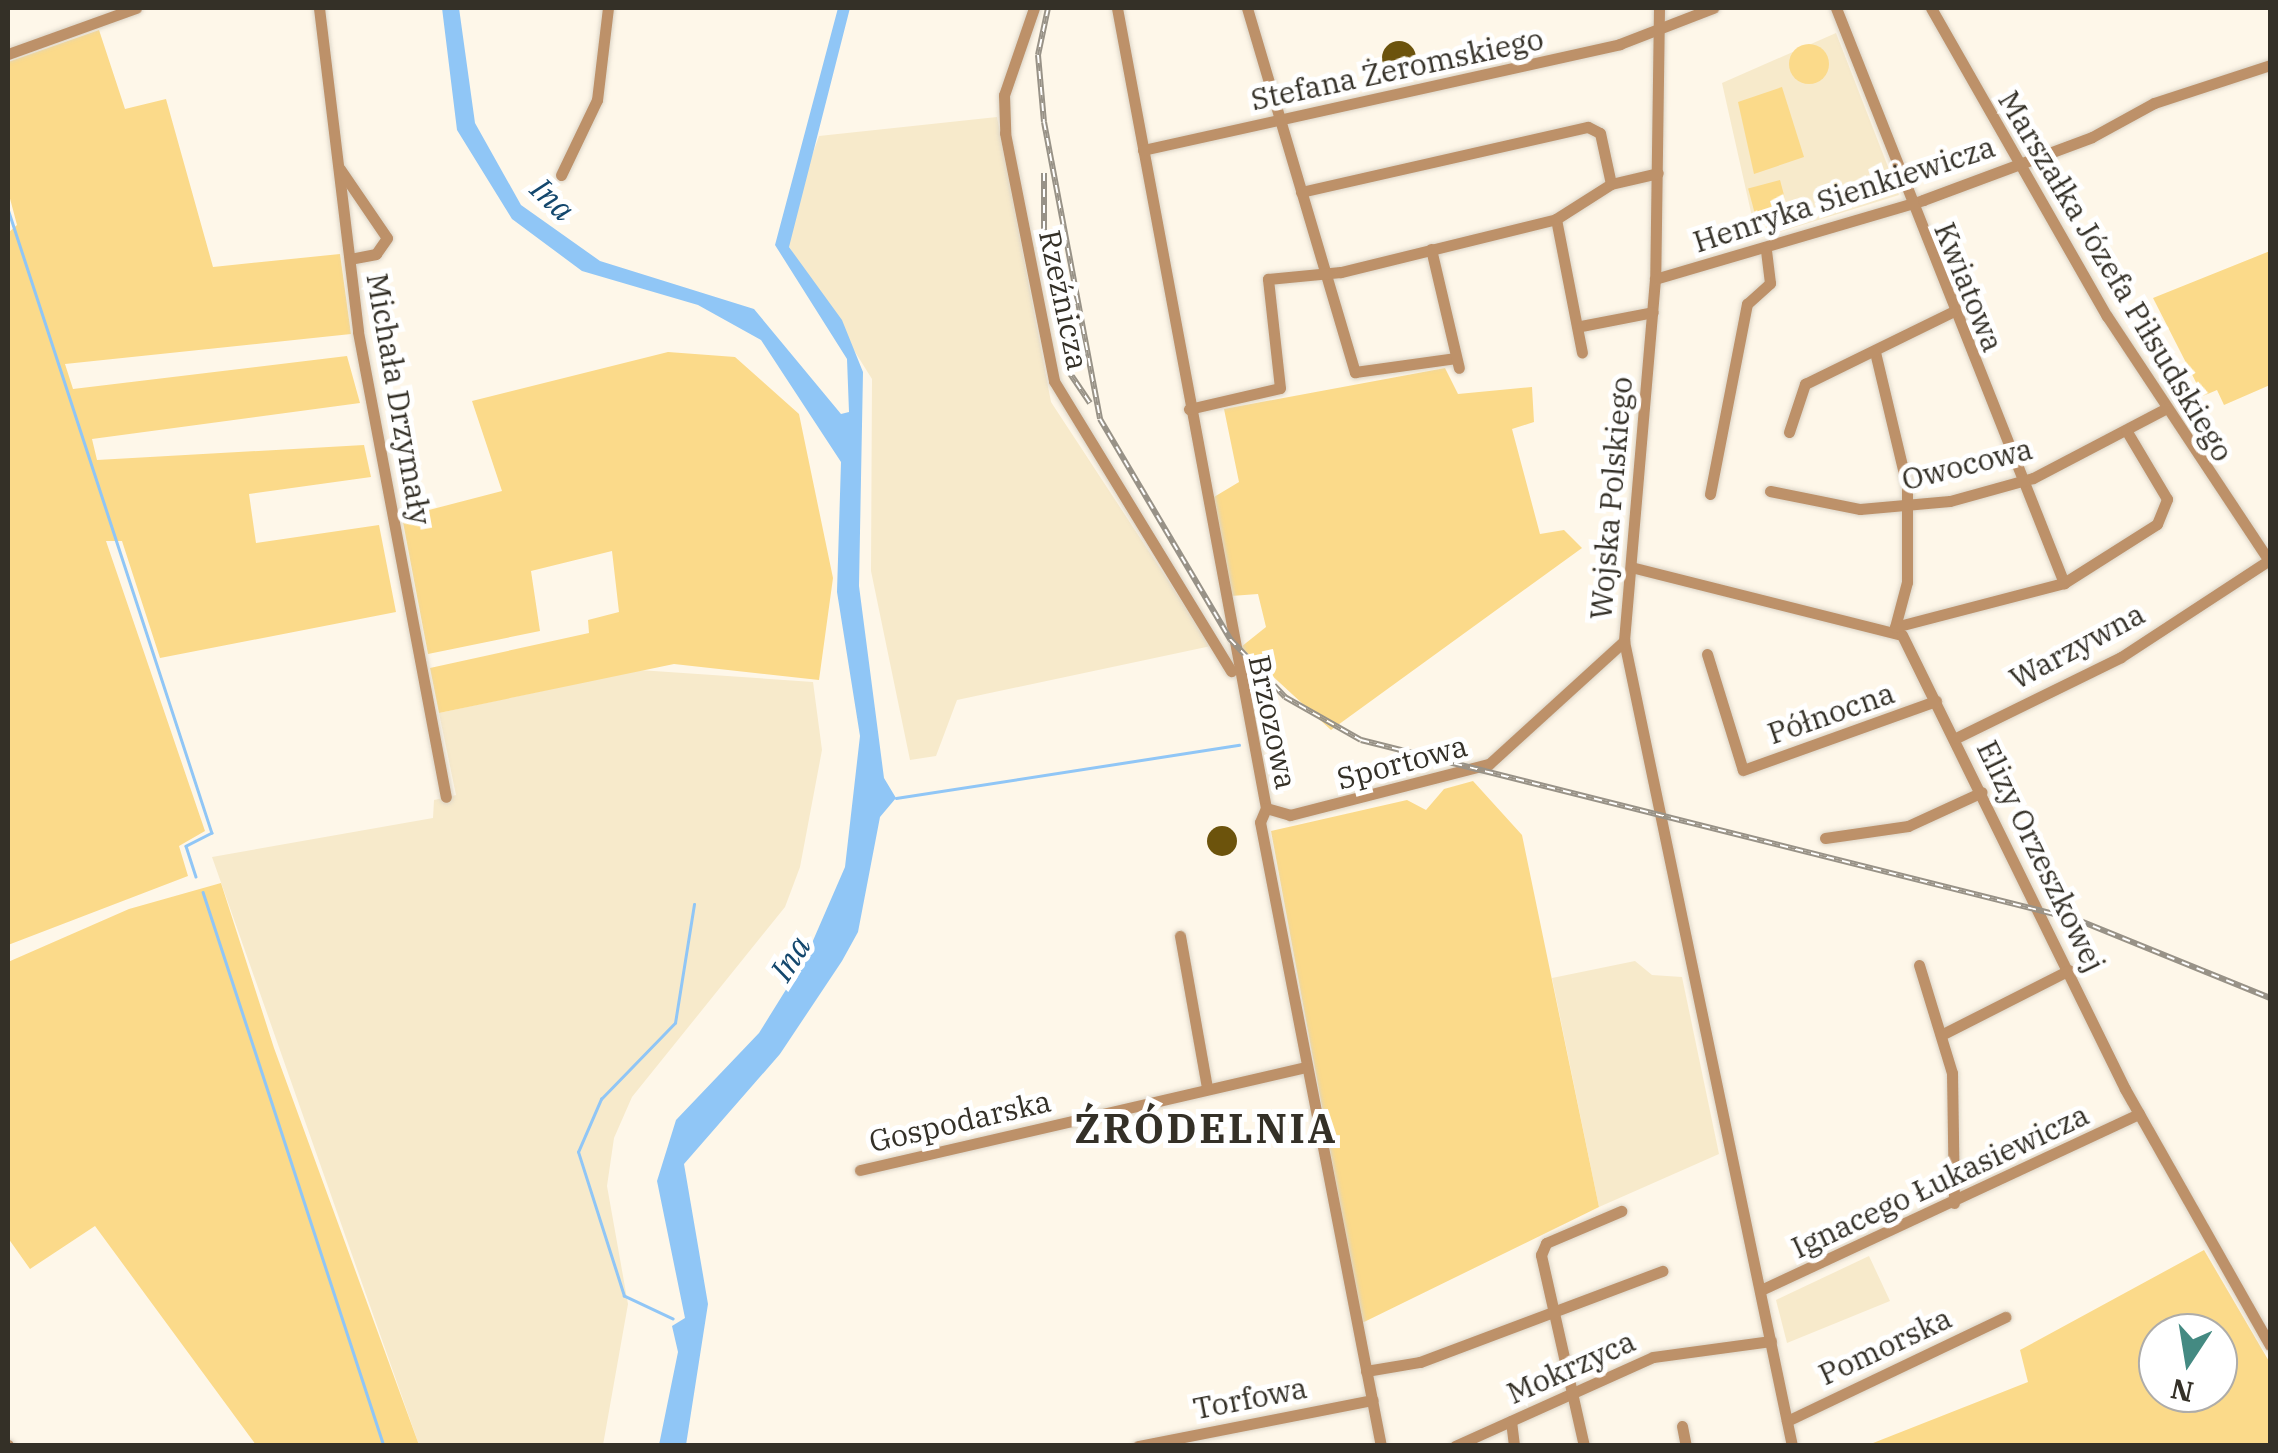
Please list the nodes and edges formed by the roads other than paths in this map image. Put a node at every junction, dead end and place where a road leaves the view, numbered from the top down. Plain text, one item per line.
1 (136, 8) edge
2 (319, 8) edge
3 (608, 8) edge
4 (1034, 8) edge
5 (1117, 8) edge
6 (1247, 8) edge
7 (1659, 8) edge
8 (1714, 8) edge
9 (1836, 8) edge
10 (1932, 8) edge
11 (1660, 33) junction
12 (8, 54) edge
13 (2270, 65) edge
14 (1277, 120) junction
15 (1144, 150) junction
16 (2017, 164) junction
17 (339, 168) junction
18 (1658, 173) junction
19 (561, 175) dead end
20 (1611, 184) junction
21 (1301, 192) junction
22 (1910, 204) junction
23 (1556, 219) junction
24 (1766, 248) junction
25 (1431, 250) junction
26 (350, 259) junction
27 (1327, 269) junction
28 (1655, 279) junction
29 (1653, 312) junction
30 (1952, 312) junction
31 (1581, 326) junction
32 (1876, 352) junction
33 (1582, 354) dead end
34 (1189, 409) junction
35 (2165, 410) junction
36 (2126, 430) junction
37 (1789, 432) dead end
38 (2022, 482) junction
39 (1770, 491) dead end
40 (1710, 494) dead end
41 (1908, 508) junction
42 (2270, 561) edge
43 (1630, 567) junction
44 (2064, 583) junction
45 (1895, 627) junction
46 (1624, 641) junction
47 (1707, 654) dead end
48 (1236, 678) junction
49 (1936, 701) junction
50 (1956, 738) junction
51 (1982, 792) junction
52 (446, 797) dead end
53 (1266, 808) junction
54 (1825, 838) dead end
55 (1180, 936) dead end
56 (1918, 965) dead end
57 (2069, 970) junction
58 (1946, 1034) junction
59 (1305, 1067) junction
60 (1207, 1088) junction
61 (2139, 1114) junction
62 (860, 1170) dead end
63 (1954, 1203) junction
64 (1621, 1211) dead end
65 (1662, 1271) dead end
66 (1761, 1290) junction
67 (1547, 1311) junction
68 (2005, 1317) dead end
69 (1771, 1341) junction
70 (2270, 1345) edge
71 (1366, 1371) junction
72 (1566, 1393) junction
73 (1373, 1400) junction
74 (1788, 1420) junction
75 (1511, 1422) junction
76 (1682, 1426) dead end
77 (1138, 1446) edge
78 (1381, 1446) edge
79 (1455, 1446) edge
80 (1514, 1446) edge
81 (1584, 1446) edge
82 (1686, 1446) edge
83 (1792, 1446) edge

1 - 12 street
2 - 17 street, Michała Drzymały
3 - 19 street
4 - 48 street, Rzeźnicza
5 - 15 street, Brzozowa
6 - 14 street
7 - 11 street, Wojska Polskiego
8 - 11 street, Stefana Żeromskiego
9 - 22 street, Kwiatowa
10 - 16 street, Marszałka Józefa Piłsudskiego
11 - 14 street, Stefana Żeromskiego
11 - 18 street, Wojska Polskiego
13 - 16 street, Henryka Sienkiewicza
14 - 15 street, Stefana Żeromskiego
14 - 21 street
15 - 34 street, Brzozowa
16 - 22 street, Henryka Sienkiewicza
16 - 35 street, Marszałka Józefa Piłsudskiego
17 - 26 street, Michała Drzymały
17 - 26 street
18 - 20 street
18 - 28 street, Wojska Polskiego
20 - 21 street
20 - 23 street
21 - 27 street
22 - 24 street, Henryka Sienkiewicza
22 - 30 street, Kwiatowa
23 - 25 street
23 - 31 street
24 - 28 street, Henryka Sienkiewicza
24 - 40 street
25 - 27 street
25 - 27 street
26 - 52 street, Michała Drzymały
27 - 34 street
28 - 29 street, Wojska Polskiego
29 - 31 street
29 - 43 street, Wojska Polskiego
30 - 32 street
30 - 38 street, Kwiatowa
31 - 33 street
32 - 37 street
32 - 41 street
34 - 48 street, Brzozowa
35 - 36 street, Owocowa
35 - 42 street, Marszałka Józefa Piłsudskiego
36 - 38 street, Owocowa
36 - 44 street
38 - 41 street, Owocowa
38 - 44 street, Kwiatowa
39 - 41 street, Owocowa
41 - 45 street
42 - 50 street, Warzywna
43 - 45 street
43 - 46 street, Wojska Polskiego
44 - 45 street
45 - 49 street, Elizy Orzeszkowej
46 - 53 street, Sportowa
46 - 66 street, Wojska Polskiego
47 - 49 street, Północna
48 - 53 street, Brzozowa
49 - 50 street, Elizy Orzeszkowej
50 - 51 street, Elizy Orzeszkowej
51 - 54 street
51 - 57 street, Elizy Orzeszkowej
53 - 59 street, Brzozowa
55 - 60 street
56 - 58 street
57 - 58 street
57 - 61 street, Elizy Orzeszkowej
58 - 63 street
59 - 60 street, Gospodarska
59 - 71 street, Brzozowa
60 - 62 street, Gospodarska
61 - 63 street, Ignacego Łukasiewicza
61 - 70 street, Elizy Orzeszkowej
63 - 66 street, Ignacego Łukasiewicza
64 - 67 street
65 - 67 street
66 - 69 street, Wojska Polskiego
67 - 71 street
67 - 72 street
68 - 74 street, Pomorska
69 - 72 street, Mokrzyca
69 - 74 street, Wojska Polskiego
71 - 73 street, Brzozowa
72 - 75 street, Mokrzyca
72 - 81 street
73 - 77 street, Torfowa
73 - 78 street, Brzozowa
74 - 83 street, Wojska Polskiego
75 - 79 street, Mokrzyca
75 - 80 street
76 - 82 street

